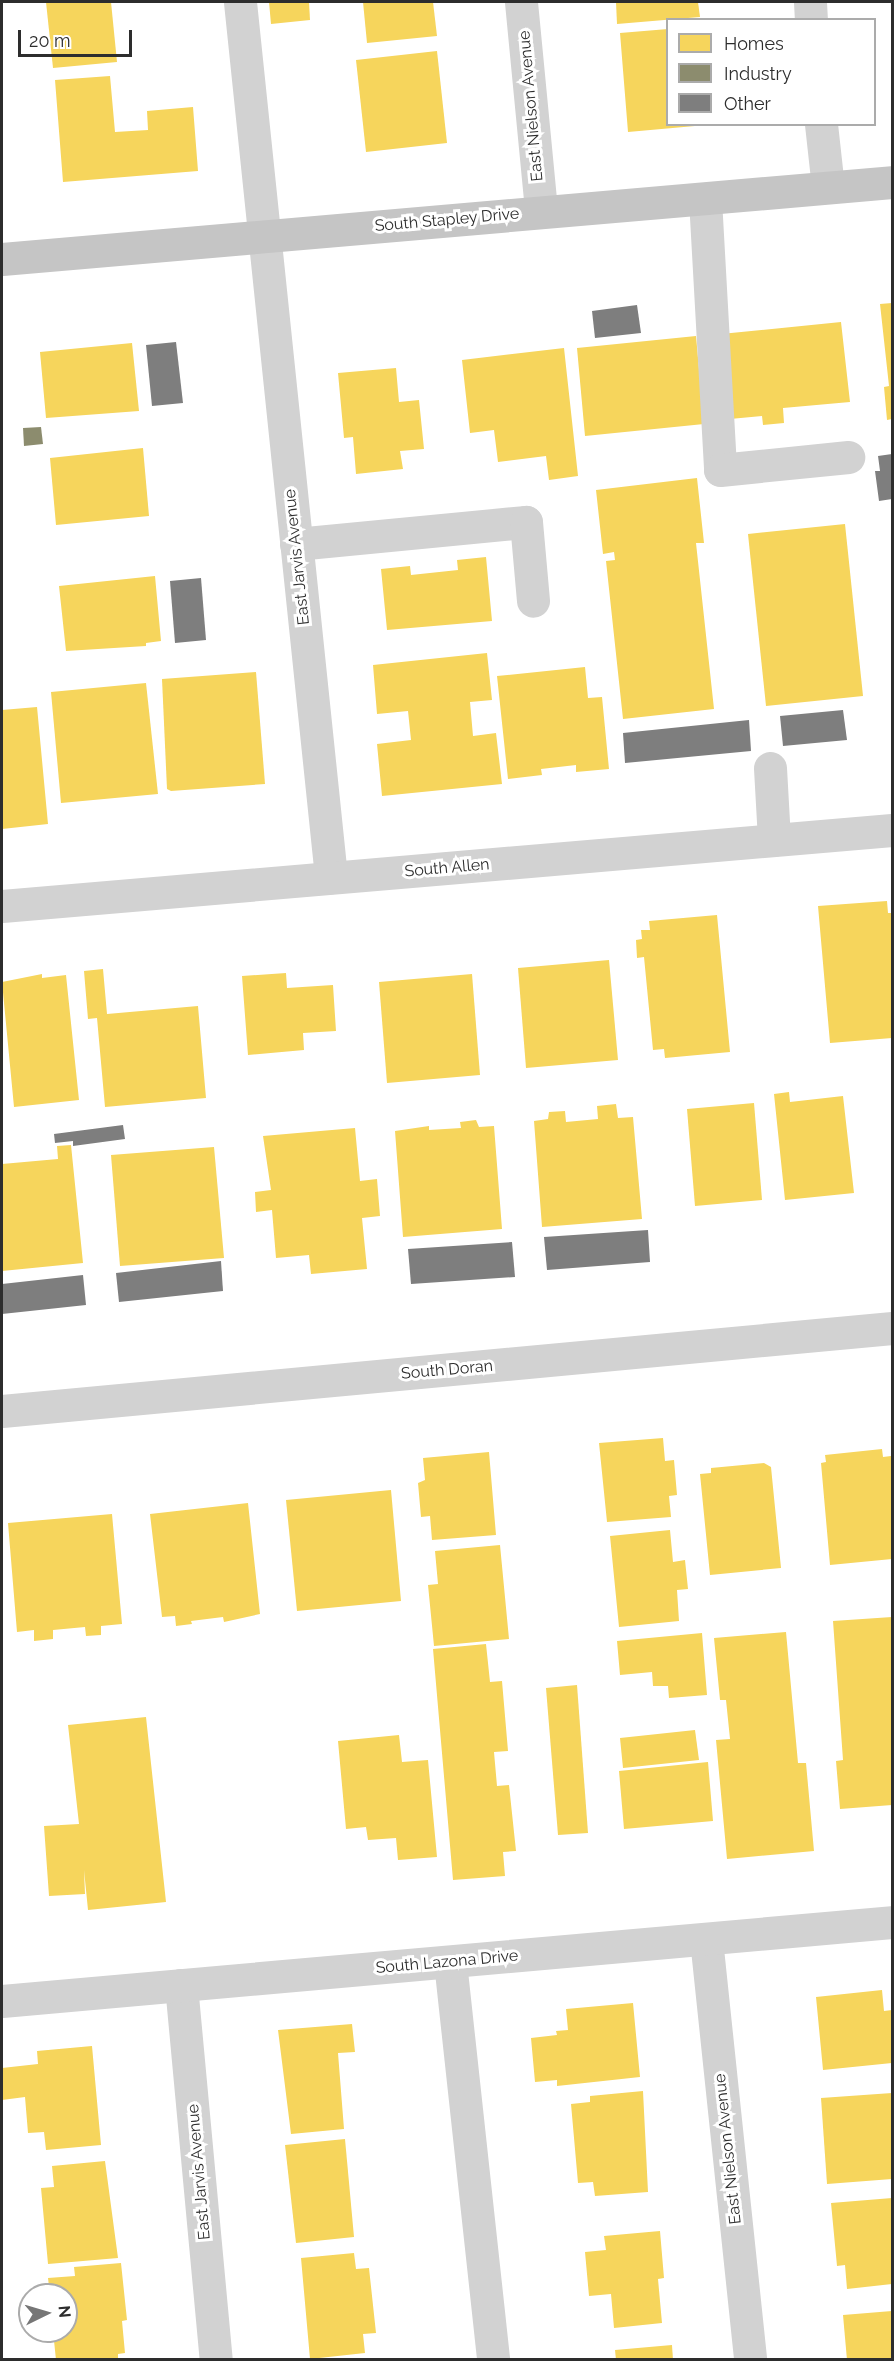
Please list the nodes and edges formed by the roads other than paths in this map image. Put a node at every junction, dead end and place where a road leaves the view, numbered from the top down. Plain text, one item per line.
1 (240, 2) edge
2 (521, 2) edge
3 (810, 2) edge
4 (811, 18) edge
5 (822, 126) edge
6 (892, 182) edge
7 (828, 187) junction
8 (705, 199) junction
9 (541, 211) junction
10 (264, 237) junction
11 (2, 259) edge
12 (848, 457) dead end
13 (296, 544) junction
14 (533, 601) dead end
15 (770, 768) dead end
16 (892, 830) edge
17 (774, 840) junction
18 (331, 877) junction
19 (2, 906) edge
20 (892, 1328) edge
21 (2, 1411) edge
22 (892, 1922) edge
23 (706, 1939) junction
24 (450, 1962) junction
25 (181, 1985) junction
26 (2, 2001) edge
27 (216, 2360) edge
28 (493, 2360) edge
29 (750, 2360) edge

1 - 10 street, East Jarvis Avenue
2 - 9 street, East Nielson Avenue
3 - 4 street
5 - 7 street
6 - 7 main road, South Stapley Drive
7 - 8 main road, South Stapley Drive
8 - 9 main road, South Stapley Drive
8 - 12 street
9 - 10 main road, South Stapley Drive
10 - 11 main road, South Stapley Drive
10 - 13 street, East Jarvis Avenue
13 - 14 street
13 - 18 street, East Jarvis Avenue
15 - 17 street
16 - 17 street, South Allen
17 - 18 street, South Allen
18 - 19 street, South Allen
20 - 21 street, South Doran
22 - 23 street, South Lazona Drive
23 - 24 street, South Lazona Drive
23 - 29 street, East Nielson Avenue
24 - 25 street, South Lazona Drive
24 - 28 street
25 - 26 street, South Lazona Drive
25 - 27 street, East Jarvis Avenue

